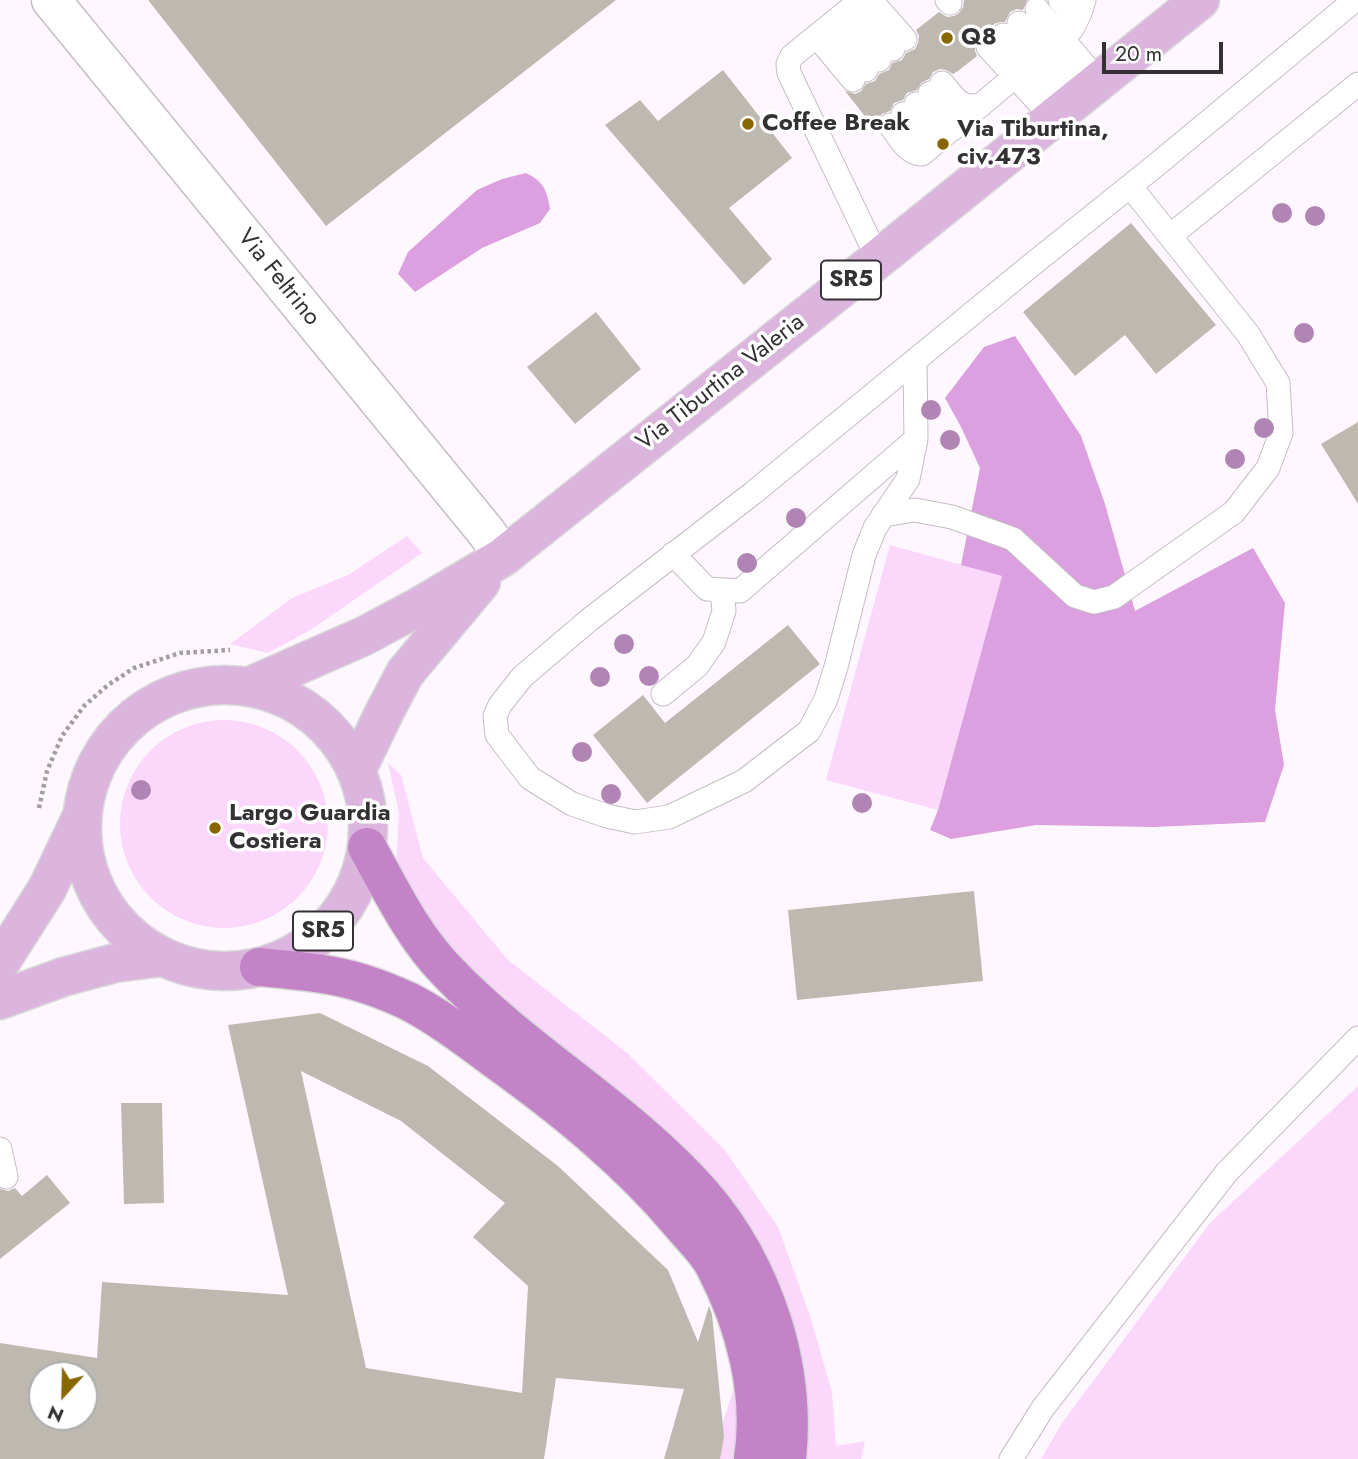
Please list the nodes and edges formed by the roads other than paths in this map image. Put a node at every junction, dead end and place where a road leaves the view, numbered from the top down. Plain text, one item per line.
1 (51, 0) edge
2 (1060, 0) edge
3 (1084, 0) edge
4 (1200, 0) edge
5 (1355, 0) edge
6 (846, 15) edge
7 (1044, 52) junction
8 (1358, 83) edge
9 (1075, 101) junction
10 (916, 104) junction
11 (959, 124) junction
12 (1130, 186) junction
13 (1170, 236) junction
14 (878, 259) junction
15 (915, 360) junction
16 (916, 439) junction
17 (883, 515) junction
18 (673, 554) junction
19 (503, 556) junction
20 (722, 590) junction
21 (244, 669) junction
22 (663, 694) dead end
23 (356, 771) junction
24 (81, 818) junction
25 (367, 847) junction
26 (162, 957) junction
27 (0, 963) edge
28 (259, 967) junction
29 (0, 1000) edge
30 (1358, 1038) edge
31 (0, 1149) edge
32 (6, 1177) dead end
33 (753, 1459) edge
34 (787, 1459) edge
35 (1011, 1459) edge

1 - 19 street, Via Feltrino
2 - 7 lane
3 - 7 lane
4 - 9 main road, Via Tiburtina Valeria / SR5
5 - 12 lane
6 - 6 lane
6 - 14 lane
7 - 7 lane
7 - 9 lane
7 - 9 lane
7 - 11 lane
8 - 13 lane
9 - 14 main road, Via Tiburtina Valeria / SR5
10 - 11 lane
10 - 11 lane
10 - 11 lane
12 - 13 lane
12 - 15 lane
13 - 17 lane
14 - 19 main road, Via Tiburtina Valeria / SR5
15 - 16 lane
15 - 18 lane
16 - 17 lane
16 - 20 lane
17 - 18 lane
18 - 20 lane
19 - 21 main road, Via Tiburtina Valeria / SR5
19 - 23 main road, Via Tiburtina Valeria / SR5
20 - 22 lane
21 - 23 main road, SR5
21 - 24 main road, SR5
23 - 25 main road, SR5
24 - 26 main road, SR5
24 - 27 main road, SR5
25 - 28 main road, SR5
25 - 34 highway
26 - 28 main road, SR5
26 - 29 main road, SR5
28 - 33 highway
30 - 35 lane
31 - 32 lane

